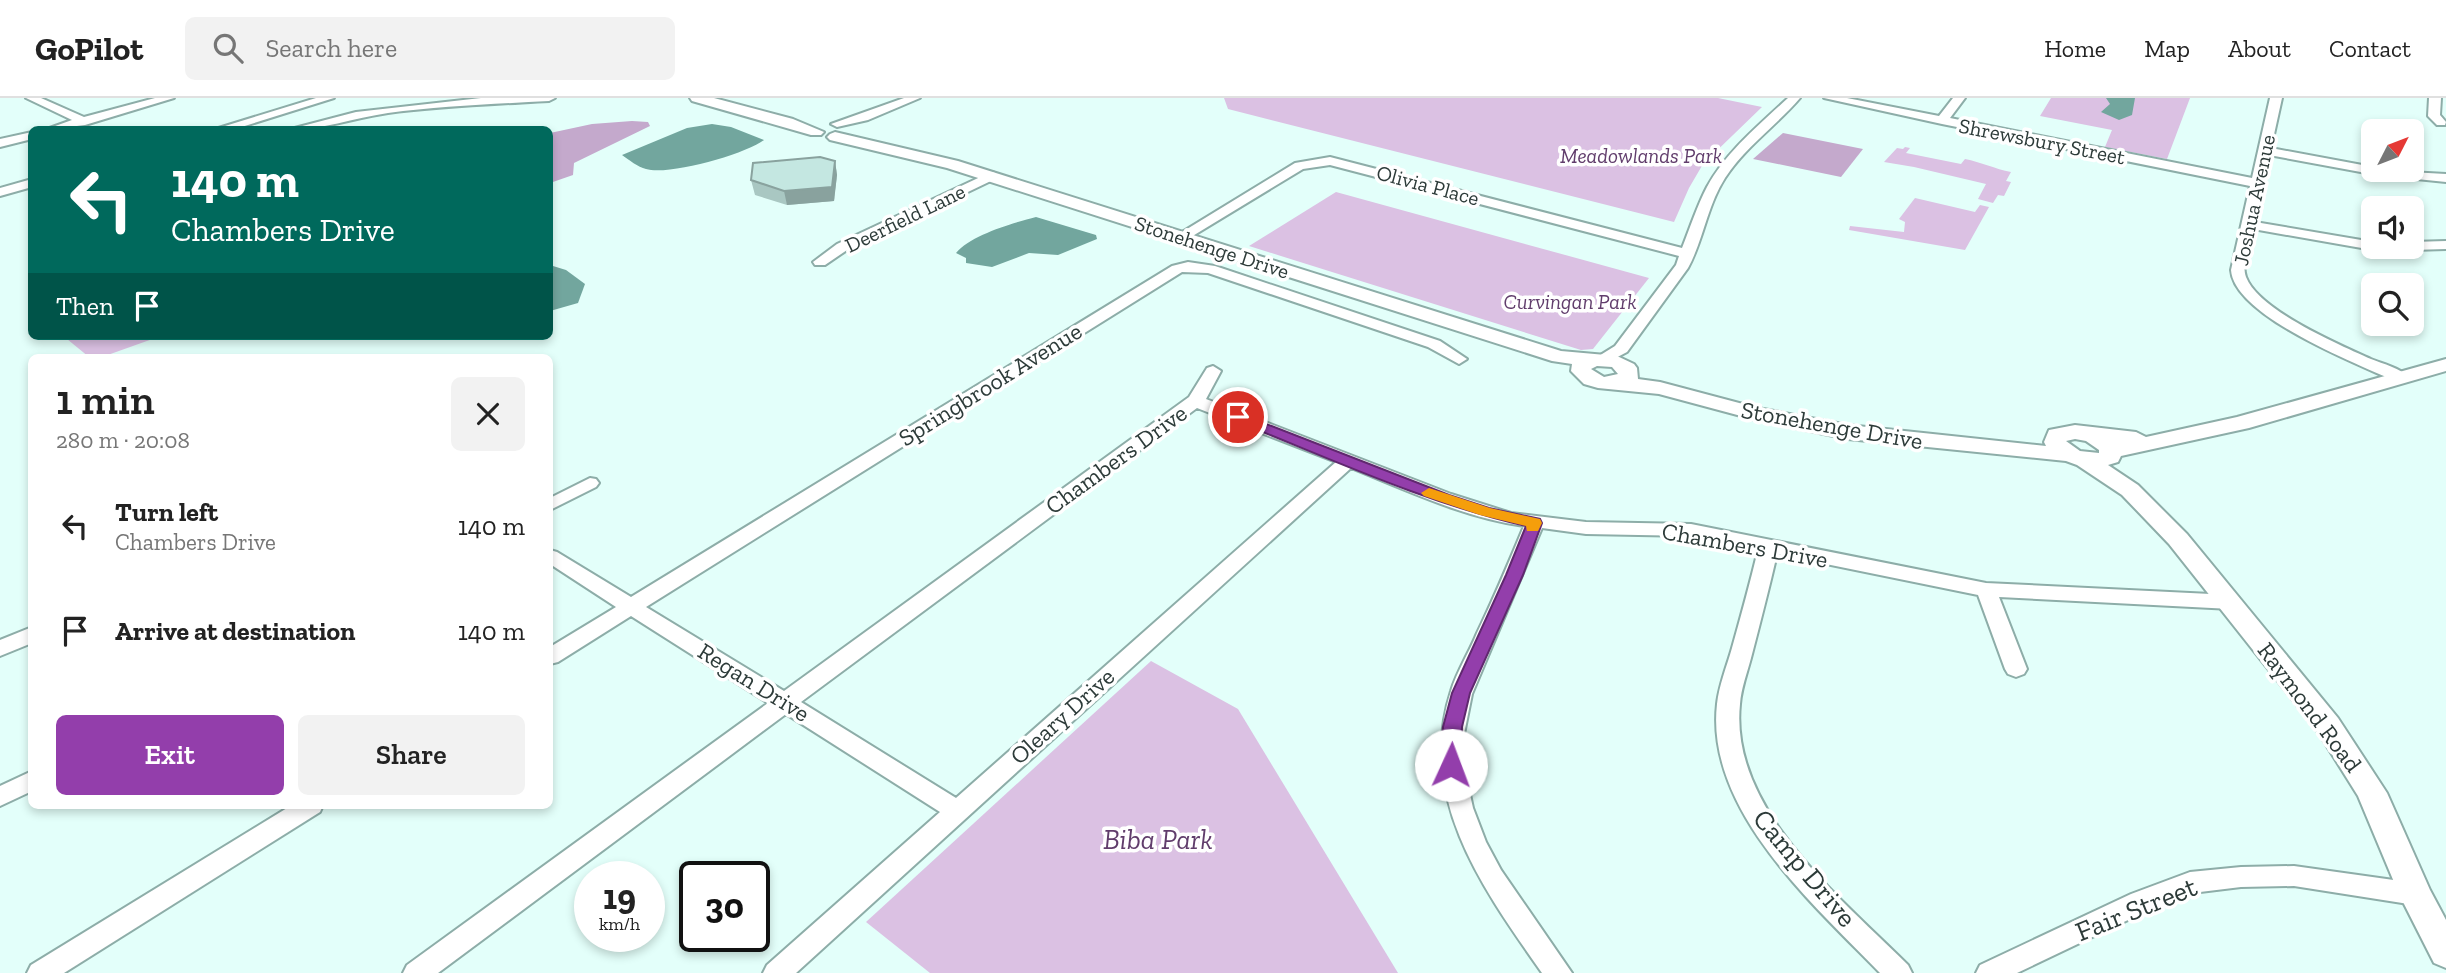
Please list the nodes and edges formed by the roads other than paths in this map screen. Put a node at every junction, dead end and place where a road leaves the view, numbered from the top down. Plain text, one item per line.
1 (32, 98) edge
2 (168, 98) edge
3 (328, 98) edge
4 (415, 98) edge
5 (549, 98) edge
6 (697, 98) edge
7 (914, 98) edge
8 (1794, 98) edge
9 (1830, 98) edge
10 (1959, 98) edge
11 (2276, 98) edge
12 (2438, 105) edge
13 (395, 109) junction
14 (82, 121) junction
15 (1942, 121) junction
16 (2441, 123) dead end
17 (64, 126) edge
18 (93, 126) edge
19 (232, 126) edge
20 (306, 126) edge
21 (843, 129) junction
22 (28, 136) edge
23 (0, 143) edge
24 (2263, 150) junction
25 (992, 176) junction
26 (2446, 178) edge
27 (2255, 183) junction
28 (28, 184) edge
29 (0, 192) edge
30 (2247, 225) junction
31 (1181, 237) junction
32 (2361, 245) edge
33 (2446, 245) edge
34 (2424, 246) edge
35 (1689, 254) junction
36 (820, 262) dead end
37 (1459, 359) dead end
38 (1590, 363) junction
39 (2446, 365) edge
40 (1623, 367) junction
41 (1213, 371) dead end
42 (2401, 378) junction
43 (1195, 401) junction
44 (2093, 436) junction
45 (2054, 438) junction
46 (2161, 439) junction
47 (2006, 448) junction
48 (2111, 454) junction
49 (2078, 457) junction
50 (1348, 461) junction
51 (590, 483) dead end
52 (2130, 490) junction
53 (553, 503) edge
54 (1535, 523) junction
55 (1769, 546) junction
56 (553, 558) edge
57 (1986, 590) junction
58 (2231, 602) junction
59 (631, 606) junction
60 (28, 636) edge
61 (0, 649) edge
62 (553, 655) edge
63 (2015, 669) dead end
64 (786, 702) junction
65 (28, 782) edge
66 (0, 797) edge
67 (305, 809) edge
68 (957, 810) junction
69 (2415, 894) junction
70 (2446, 953) edge
71 (41, 973) edge
72 (417, 973) edge
73 (777, 973) edge
74 (1558, 973) edge
75 (1898, 973) edge
76 (1990, 973) edge

1 - 14 street
2 - 14 street
3 - 19 street
4 - 13 street
5 - 13 street
6 - 21 street, Stonehenge Drive
7 - 21 street
8 - 35 street
9 - 15 street, Shrewsbury Street
10 - 15 street
11 - 24 street, Joshua Avenue
12 - 16 street
13 - 20 street
14 - 17 street
14 - 18 street
15 - 27 street, Shrewsbury Street
21 - 25 street, Stonehenge Drive
22 - 23 street
24 - 26 street
24 - 27 street, Joshua Avenue
25 - 31 street, Stonehenge Drive
25 - 36 street, Deerfield Lane
27 - 30 street, Joshua Avenue
28 - 29 street
30 - 32 street
30 - 42 street, Joshua Avenue
31 - 35 street, Olivia Place
31 - 38 street, Stonehenge Drive
33 - 34 street
35 - 40 street
37 - 59 street, Springbrook Avenue
38 - 40 street
38 - 40 street, Stonehenge Drive
39 - 42 street
40 - 47 street, Stonehenge Drive
41 - 43 street
42 - 46 street
43 - 50 street, Chambers Drive
43 - 64 street, Chambers Drive
44 - 45 street, Stonehenge Drive
44 - 46 street
44 - 48 street, Raymond Road
45 - 47 street, Stonehenge Drive
45 - 49 street, Raymond Road
46 - 48 street
47 - 49 street, Stonehenge Drive
48 - 49 street, Stonehenge Drive
48 - 52 street, Raymond Road
49 - 52 street, Raymond Road
50 - 54 street, Chambers Drive
50 - 68 street, Oleary Drive
51 - 53 street
52 - 58 street, Raymond Road
54 - 55 street, Chambers Drive
54 - 74 street
55 - 57 street, Chambers Drive
55 - 75 street, Camp Drive
56 - 59 street, Regan Drive
57 - 58 street, Chambers Drive
57 - 63 street
58 - 69 street, Raymond Road
59 - 62 street, Springbrook Avenue
59 - 64 street, Regan Drive
60 - 61 street
64 - 68 street, Regan Drive
64 - 72 street, Chambers Drive
65 - 66 street
67 - 71 street
68 - 73 street, Oleary Drive
69 - 70 street, Raymond Road
69 - 76 street, Fair Street

